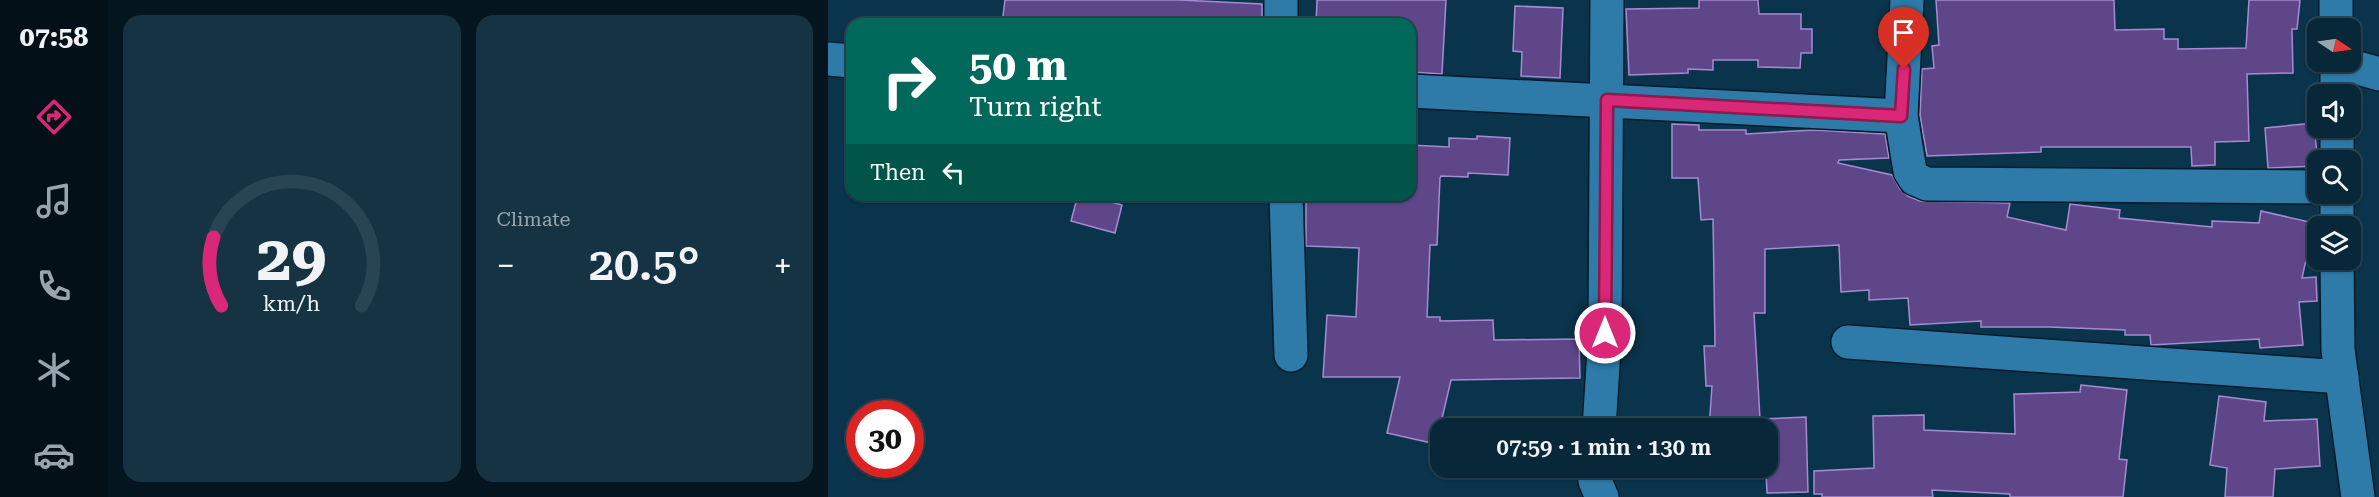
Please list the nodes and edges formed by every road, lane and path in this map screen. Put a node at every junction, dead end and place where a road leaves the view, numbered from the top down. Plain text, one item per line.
1 (1281, 0) edge
2 (1607, 0) edge
3 (1907, 0) edge
4 (2336, 0) edge
5 (1281, 18) edge
6 (2336, 18) edge
7 (828, 59) edge
8 (846, 60) edge
9 (2361, 69) edge
10 (2379, 74) edge
11 (1416, 91) edge
12 (1607, 100) junction
13 (1901, 116) junction
14 (2307, 187) edge
15 (1286, 201) edge
16 (2337, 270) edge
17 (1848, 342) dead end
18 (1291, 356) dead end
19 (2342, 377) junction
20 (1600, 418) edge
21 (2366, 453) edge
22 (1595, 478) edge
23 (1602, 497) edge
24 (2358, 497) edge

1 - 5 street
2 - 12 street
3 - 13 street
4 - 6 street
7 - 8 street
9 - 10 street
11 - 12 street
12 - 13 street
12 - 20 street
13 - 14 street
15 - 18 street
16 - 19 street
17 - 19 street
19 - 21 street
21 - 24 street
22 - 23 street

